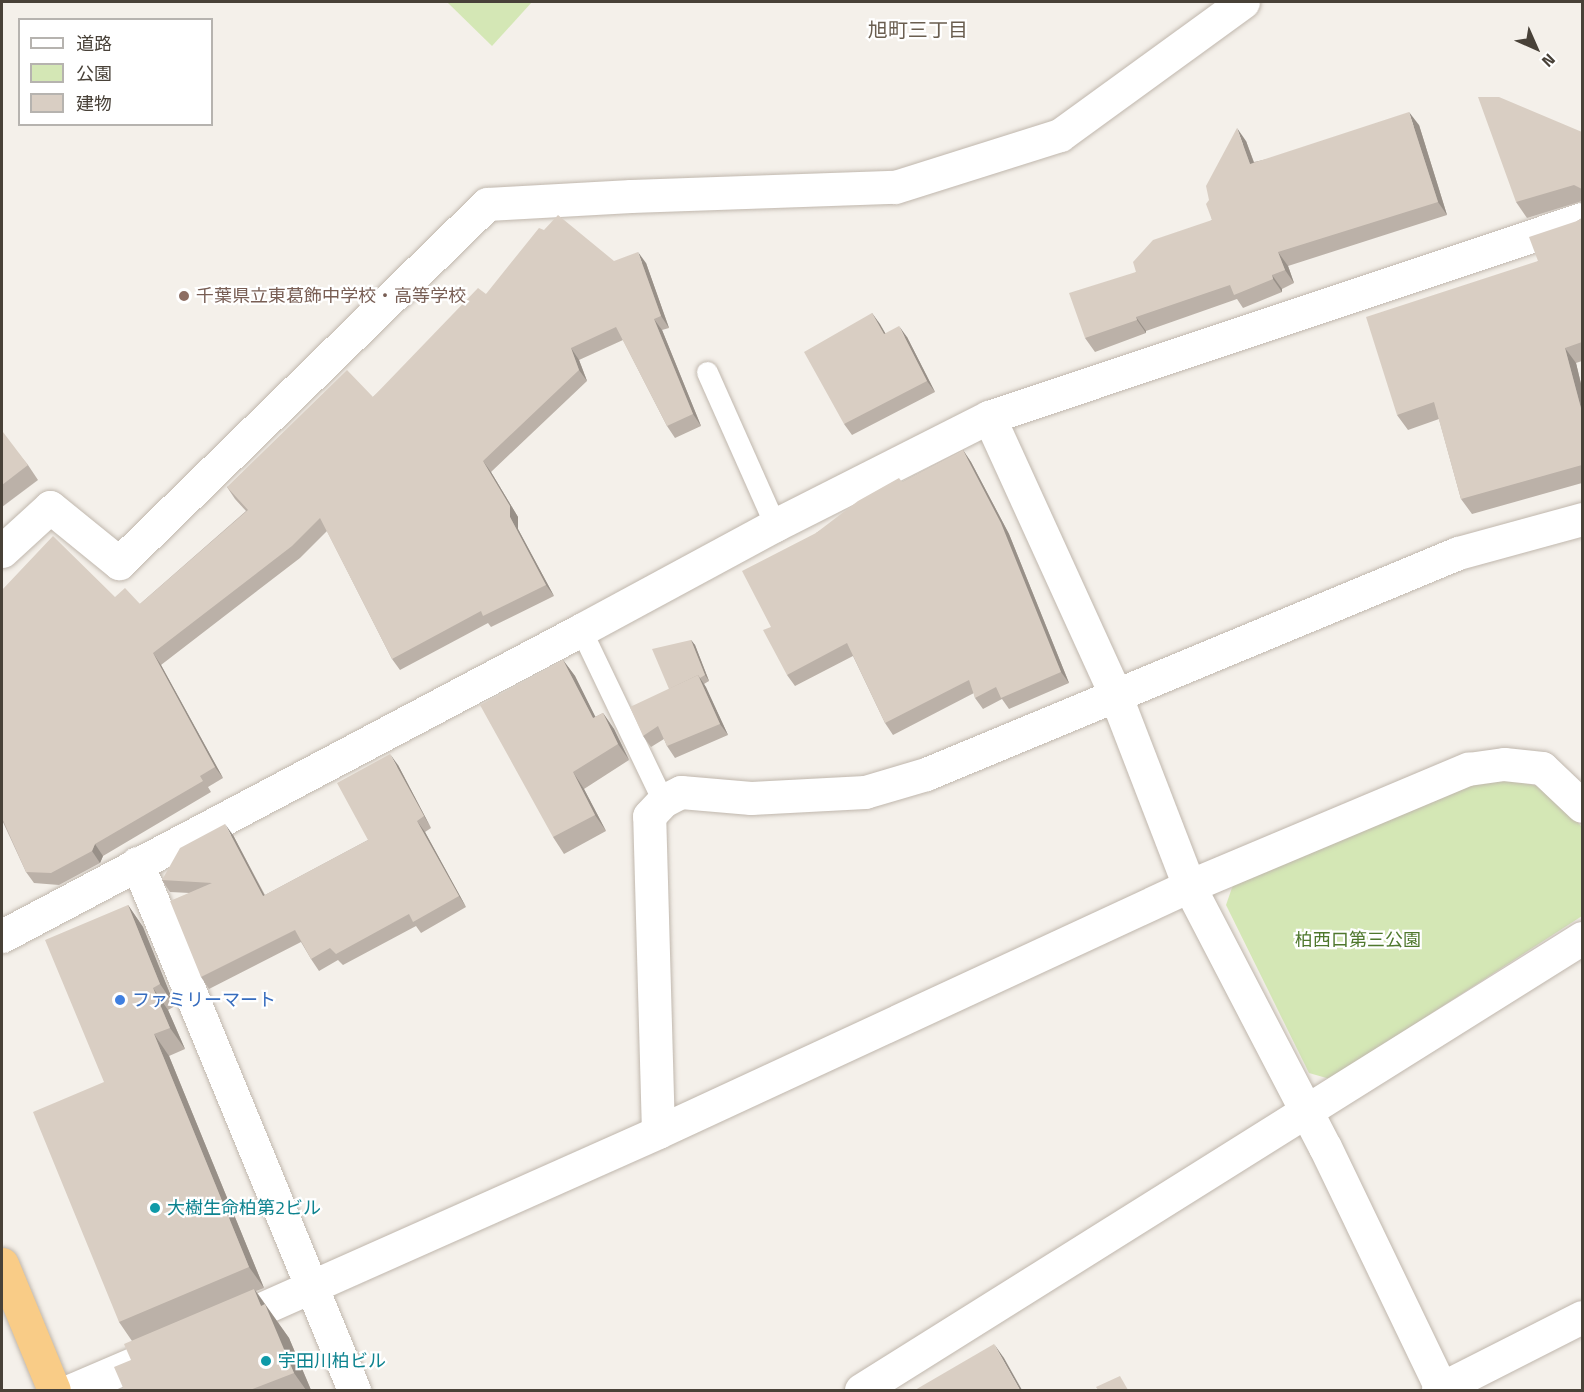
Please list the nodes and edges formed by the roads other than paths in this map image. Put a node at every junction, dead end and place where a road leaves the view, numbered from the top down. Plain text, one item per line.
1 (1243, 2) edge
2 (1582, 219) edge
3 (707, 372) dead end
4 (989, 417) junction
5 (1582, 519) edge
6 (775, 525) junction
7 (2, 551) edge
8 (581, 630) junction
9 (1115, 694) junction
10 (663, 801) junction
11 (1582, 806) edge
12 (136, 863) junction
13 (1189, 886) junction
14 (2, 936) edge
15 (1582, 938) edge
16 (1307, 1111) junction
17 (658, 1132) junction
18 (2, 1264) edge
19 (310, 1289) junction
20 (1582, 1317) edge
21 (54, 1390) edge
22 (72, 1390) edge
23 (354, 1390) edge
24 (861, 1390) edge
25 (1440, 1390) edge

1 - 7 street
2 - 4 street
3 - 6 lane
4 - 6 street
4 - 9 street
5 - 9 street
6 - 8 street
8 - 10 lane
8 - 12 street
9 - 10 street
9 - 13 street
10 - 17 street
11 - 13 street
12 - 14 street
12 - 19 street
13 - 16 street
13 - 17 street
15 - 16 street
16 - 24 street
16 - 25 street
17 - 19 street
18 - 21 highway
19 - 22 street
19 - 23 street
20 - 25 street

